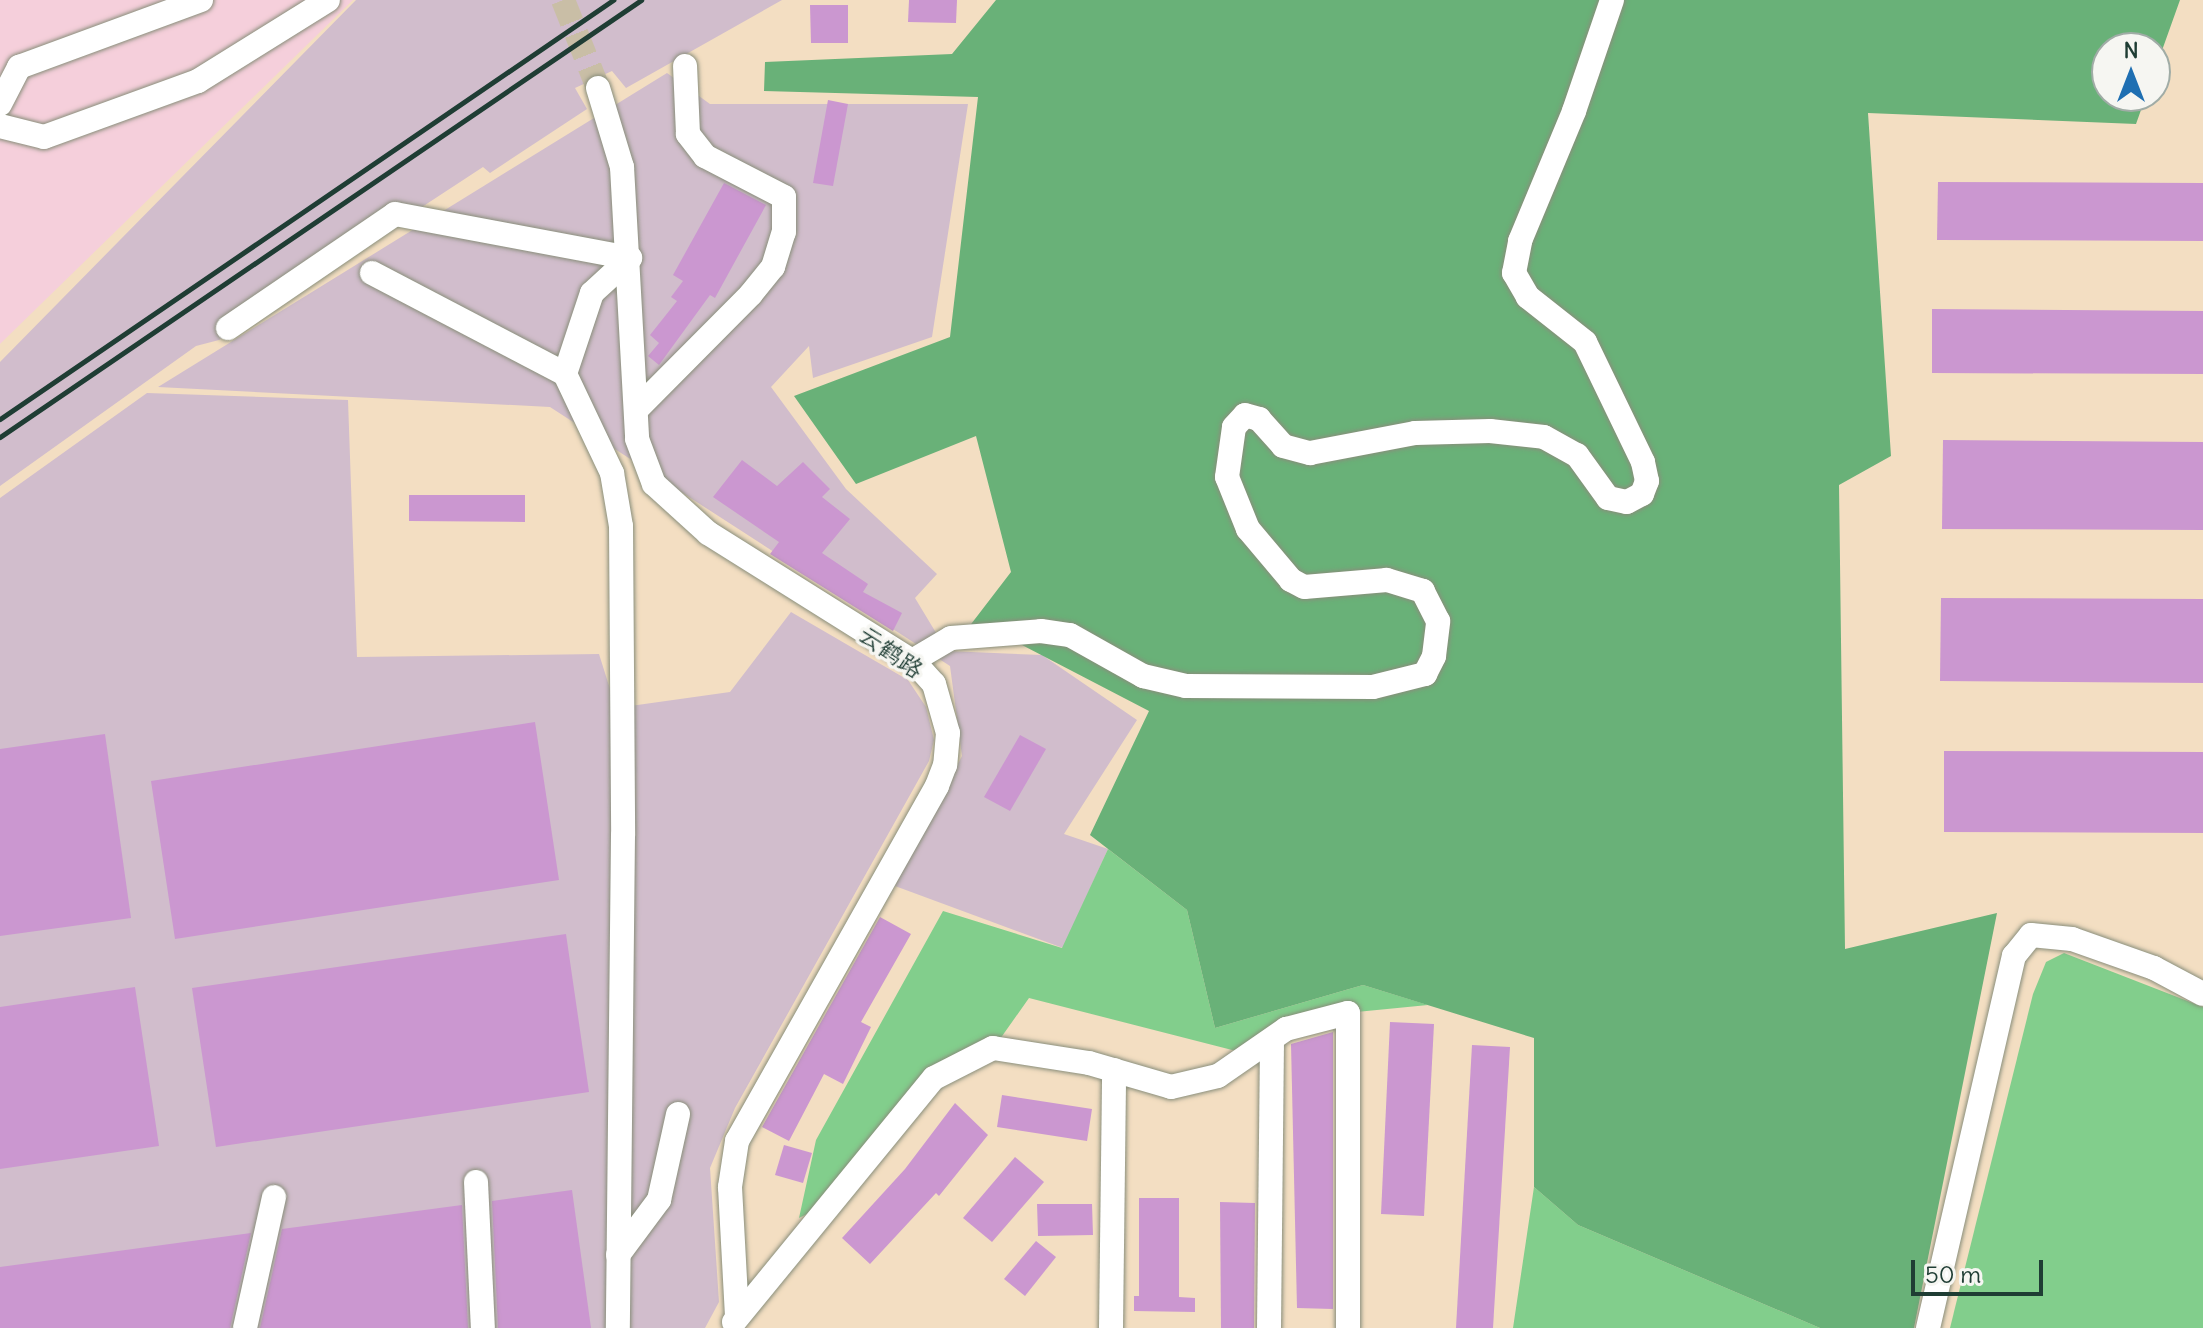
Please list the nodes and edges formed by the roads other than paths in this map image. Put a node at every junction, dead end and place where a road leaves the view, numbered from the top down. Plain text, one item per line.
1 (201, 0) edge
2 (328, 0) edge
3 (1612, 0) edge
4 (685, 66) dead end
5 (598, 88) tunnel mouth
6 (0, 104) edge
7 (0, 126) edge
8 (630, 258) junction
9 (372, 273) dead end
10 (228, 328) dead end
11 (565, 374) junction
12 (636, 410) junction
13 (912, 661) junction
14 (2203, 994) edge
15 (1272, 1043) junction
16 (1114, 1070) junction
17 (678, 1114) dead end
18 (476, 1182) dead end
19 (274, 1197) dead end
20 (618, 1255) junction
21 (734, 1322) edge
22 (245, 1328) edge
23 (483, 1328) edge
24 (618, 1328) edge
25 (1111, 1328) edge
26 (1269, 1328) edge
27 (1348, 1328) edge
28 (1928, 1328) edge

1 - 6 street
2 - 7 street
3 - 13 street
4 - 12 street
5 - 8 street, 云鹤路
8 - 10 street
8 - 11 street
8 - 12 street, 云鹤路
9 - 11 street
11 - 20 street
12 - 13 street, 云鹤路
13 - 21 street, 云鹤路
14 - 28 street
15 - 16 street
15 - 26 street
15 - 27 street
16 - 21 street
16 - 25 street
17 - 20 street
18 - 23 street
19 - 22 street
20 - 24 street

